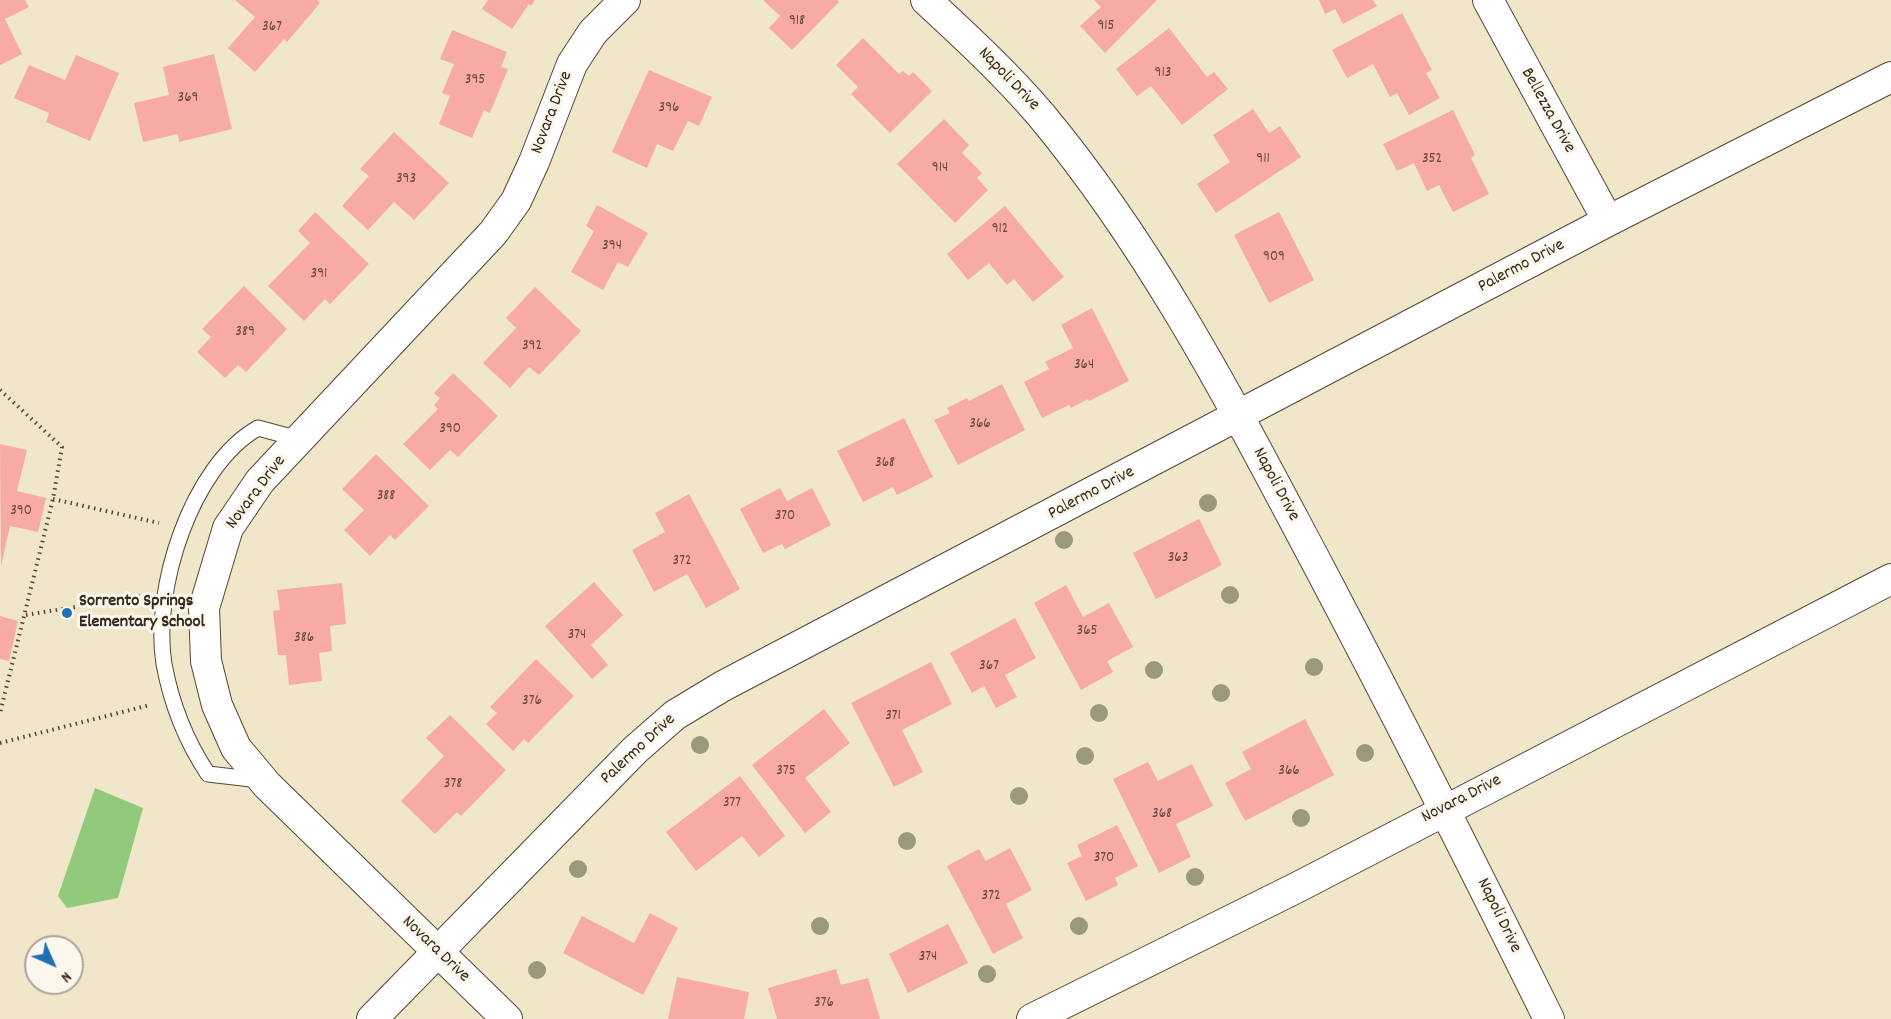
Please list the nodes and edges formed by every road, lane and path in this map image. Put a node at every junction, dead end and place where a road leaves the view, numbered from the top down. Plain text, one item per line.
1 (625, 0) edge
2 (926, 0) edge
3 (1488, 0) edge
4 (1891, 77) edge
5 (1608, 221) junction
6 (0, 390) edge
7 (1239, 417) junction
8 (298, 439) junction
9 (53, 499) junction
10 (163, 524) dead end
11 (1891, 579) edge
12 (145, 595) dead end
13 (26, 615) junction
14 (154, 704) dead end
15 (0, 713) edge
16 (0, 743) edge
17 (263, 780) junction
18 (1446, 808) junction
19 (437, 951) junction
20 (372, 1019) edge
21 (507, 1019) edge
22 (1032, 1019) edge
23 (1549, 1019) edge

1 - 8 street, Novara Drive
2 - 7 street, Napoli Drive
3 - 5 street, Bellezza Drive
4 - 5 street, Palermo Drive
5 - 7 street, Palermo Drive
6 - 9 path
7 - 18 street, Napoli Drive
7 - 19 street, Palermo Drive
8 - 17 street, Novara Drive
8 - 17 lane
9 - 10 path
9 - 13 path
11 - 18 street, Novara Drive
12 - 13 path
13 - 15 path
14 - 16 path
17 - 19 street, Novara Drive
18 - 22 street, Novara Drive
18 - 23 street, Napoli Drive
19 - 20 street, Palermo Drive
19 - 21 street, Novara Drive

